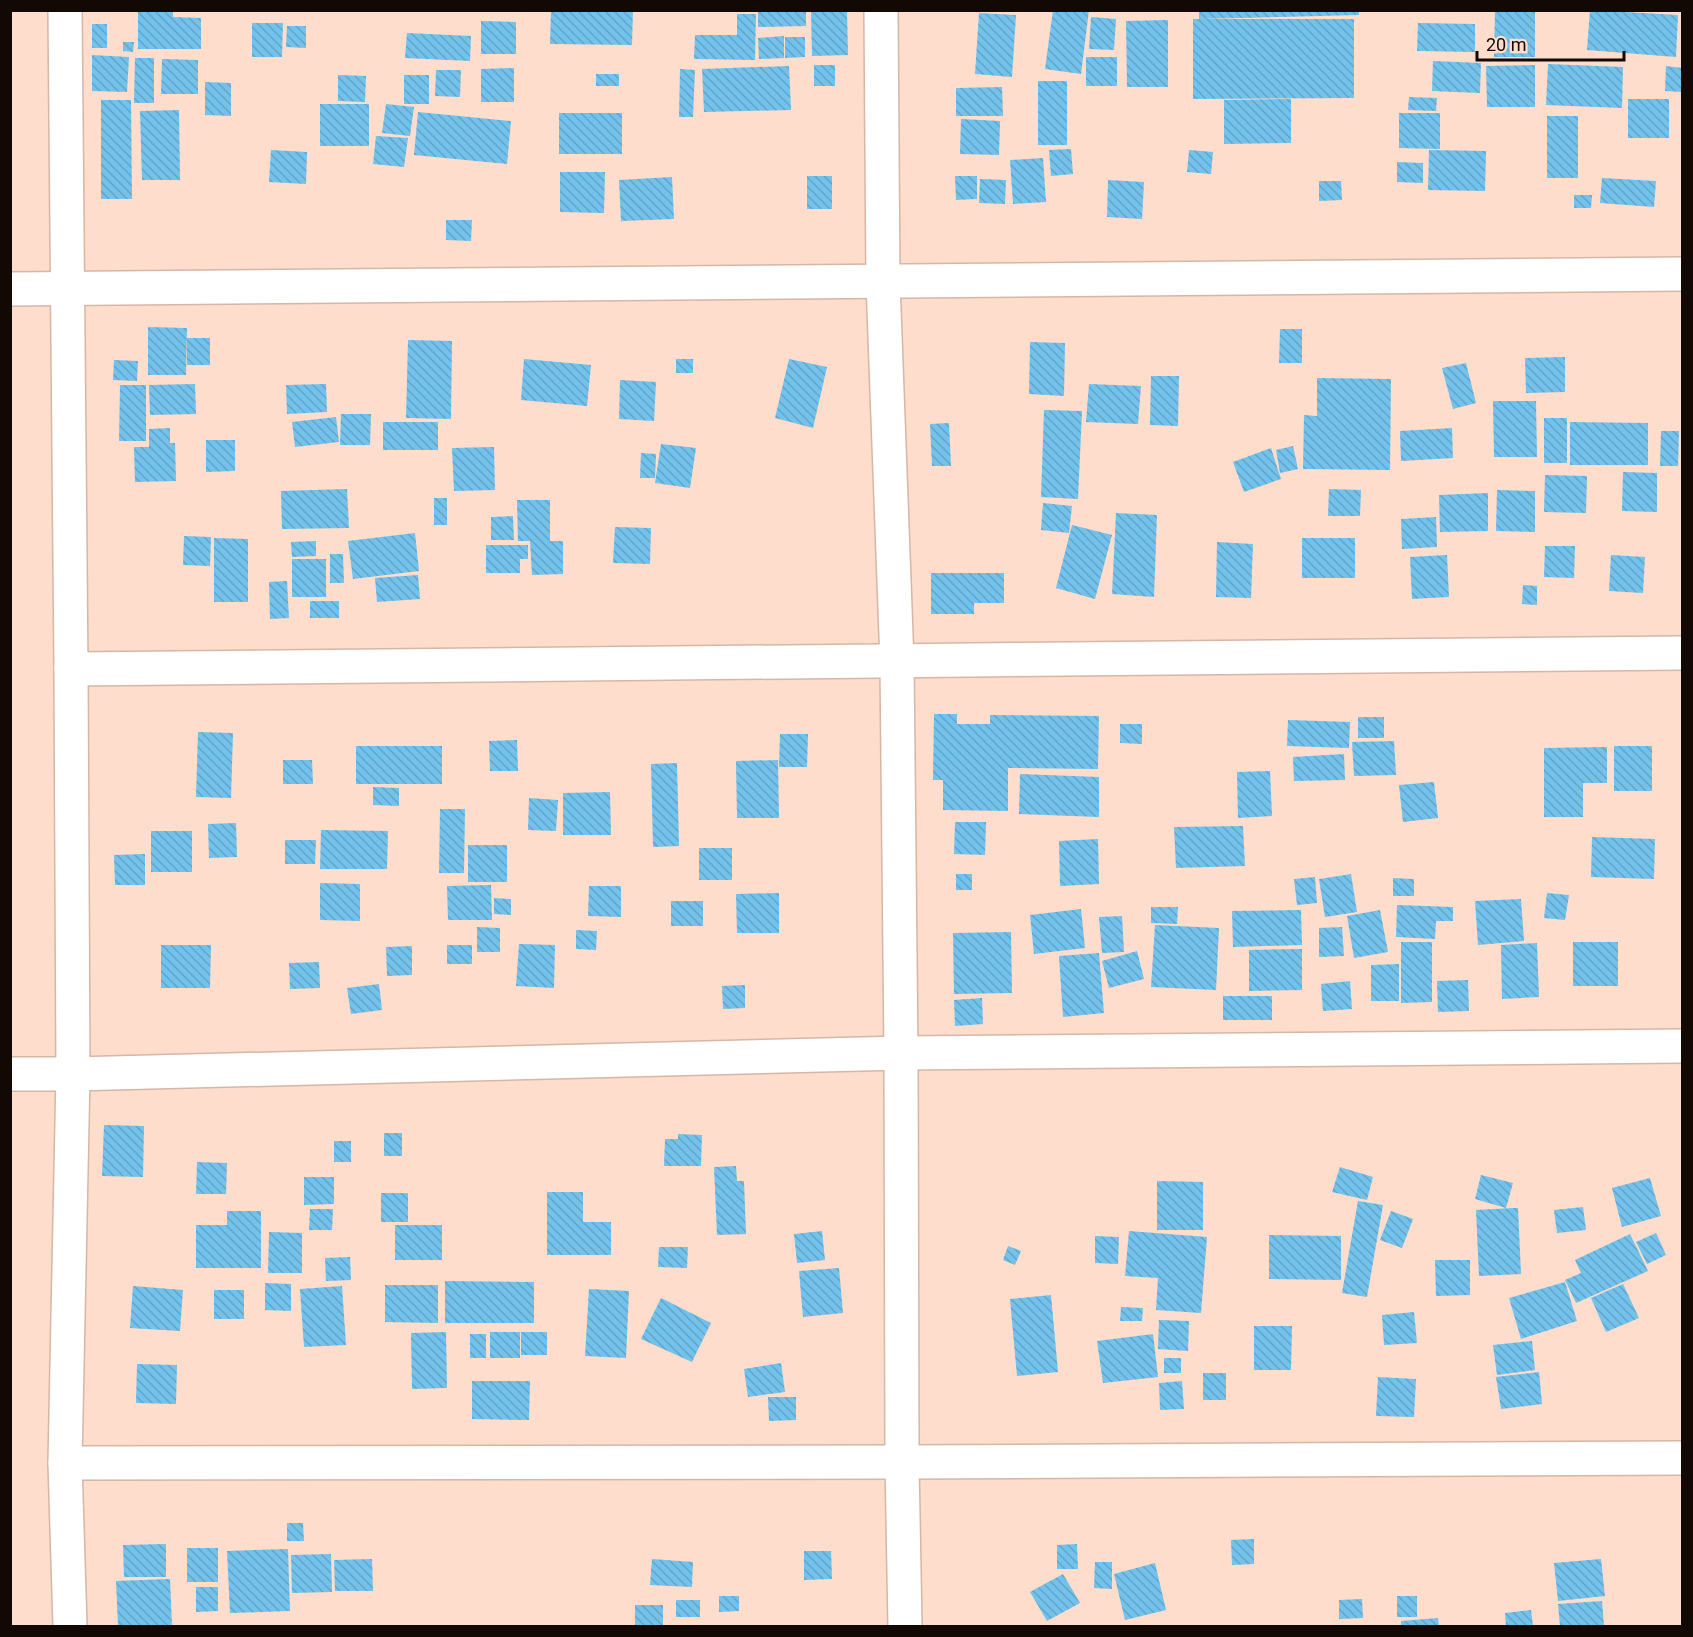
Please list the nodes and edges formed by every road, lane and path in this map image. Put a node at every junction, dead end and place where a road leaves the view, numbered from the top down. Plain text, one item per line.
1 (65, 10) edge
2 (881, 10) edge
3 (1683, 274) edge
4 (883, 282) junction
5 (10, 289) edge
6 (68, 289) junction
7 (1683, 653) edge
8 (897, 662) junction
9 (71, 669) junction
10 (1683, 1046) edge
11 (901, 1053) junction
12 (10, 1074) edge
13 (73, 1074) junction
14 (1683, 1458) edge
15 (902, 1462) junction
16 (65, 1463) junction
17 (70, 1626) edge
18 (905, 1626) edge

1 - 6 street
2 - 4 street
3 - 4 street
4 - 6 street
4 - 8 street
5 - 6 street
6 - 9 street
7 - 8 street
8 - 9 street
8 - 11 street
9 - 13 street
10 - 11 street
11 - 13 street
11 - 15 street
12 - 13 street
13 - 16 street
14 - 15 street
15 - 16 street
15 - 18 street
16 - 17 street

